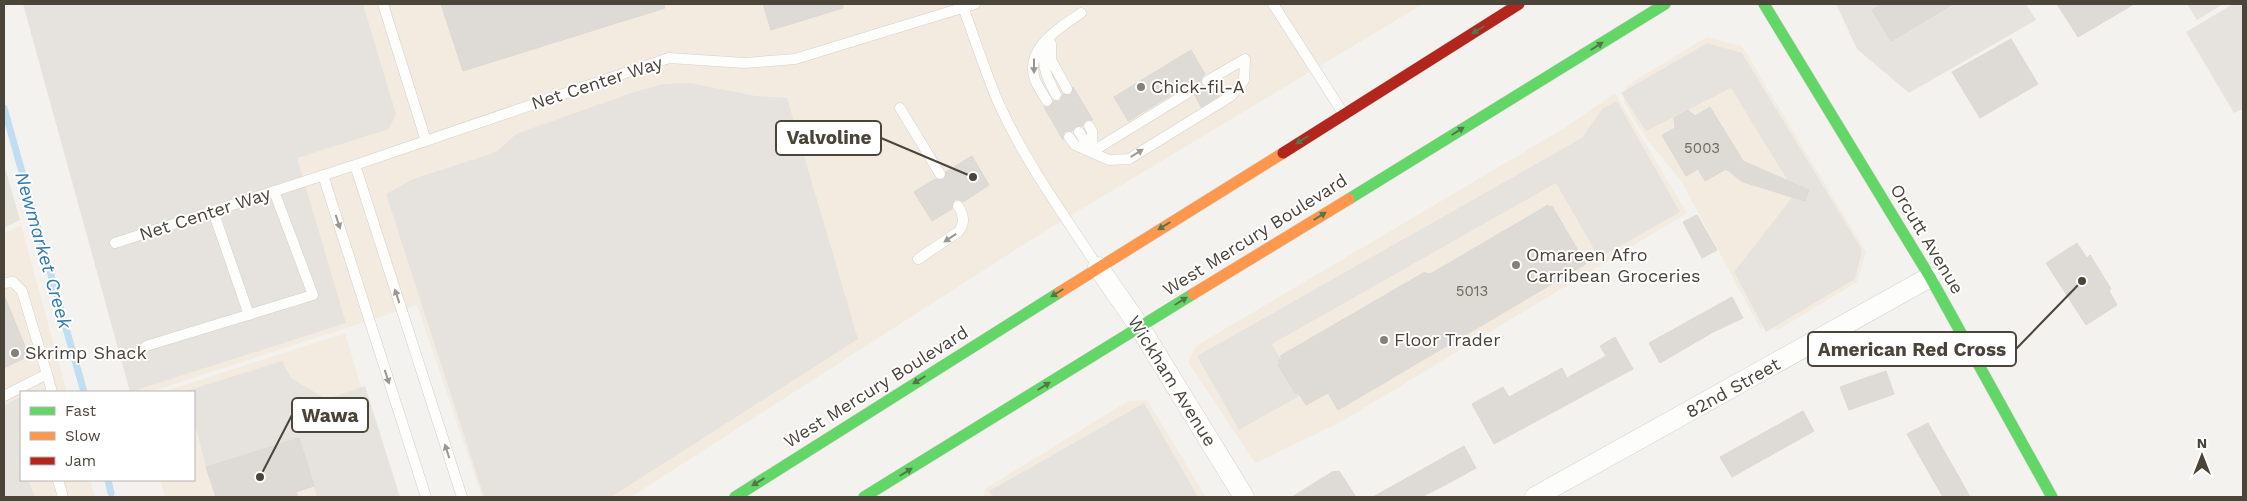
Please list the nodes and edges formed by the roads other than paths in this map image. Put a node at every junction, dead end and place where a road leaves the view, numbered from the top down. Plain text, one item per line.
1 (383, 4) edge
2 (975, 4) edge
3 (1273, 4) edge
4 (1519, 4) edge
5 (1665, 4) edge
6 (1764, 4) edge
7 (963, 7) junction
8 (1081, 13) dead end
9 (1051, 35) junction
10 (1206, 82) dead end
11 (1067, 89) dead end
12 (1186, 94) dead end
13 (1056, 95) dead end
14 (1047, 101) dead end
15 (900, 108) dead end
16 (1343, 114) junction
17 (1088, 126) dead end
18 (1079, 132) dead end
19 (1069, 137) dead end
20 (426, 141) junction
21 (1093, 151) junction
22 (355, 166) junction
23 (940, 174) dead end
24 (323, 175) junction
25 (274, 191) junction
26 (958, 206) dead end
27 (213, 211) junction
28 (115, 243) dead end
29 (918, 259) dead end
30 (1098, 267) junction
31 (1930, 277) junction
32 (4, 283) edge
33 (249, 314) junction
34 (1139, 326) junction
35 (146, 346) dead end
36 (47, 374) junction
37 (52, 391) edge
38 (4, 396) edge
39 (58, 481) edge
40 (63, 497) edge
41 (426, 497) edge
42 (462, 497) edge
43 (735, 497) edge
44 (864, 497) edge
45 (1244, 497) edge
46 (1535, 497) edge
47 (2052, 497) edge

1 - 20 lane
2 - 7 lane, Net Center Way
3 - 16 lane
4 -> 16 main road, West Mercury Boulevard
34 -> 5 main road, West Mercury Boulevard
6 - 31 main road, Orcutt Avenue
7 - 20 lane, Net Center Way
7 - 30 lane
8 - 9 lane
9 - 11 lane
9 - 13 lane
9 -> 14 lane
21 -> 10 lane
12 - 21 lane
15 - 23 lane
16 -> 30 main road, West Mercury Boulevard
17 - 21 lane
18 - 21 lane
19 - 21 lane
20 - 22 lane, Net Center Way
22 - 24 lane, Net Center Way
42 -> 22 lane
24 - 25 lane, Net Center Way
24 -> 41 lane
25 - 27 lane, Net Center Way
25 - 33 lane
26 -> 29 lane
27 - 28 lane, Net Center Way
27 - 33 lane
30 - 34 street, Wickham Avenue
30 -> 43 main road, West Mercury Boulevard
31 - 46 street, 82nd Street
31 - 47 main road, Orcutt Avenue
32 - 36 lane
33 - 35 lane
44 -> 34 main road, West Mercury Boulevard
34 - 45 street, Wickham Avenue
36 - 37 lane
36 - 38 lane
39 - 40 lane

